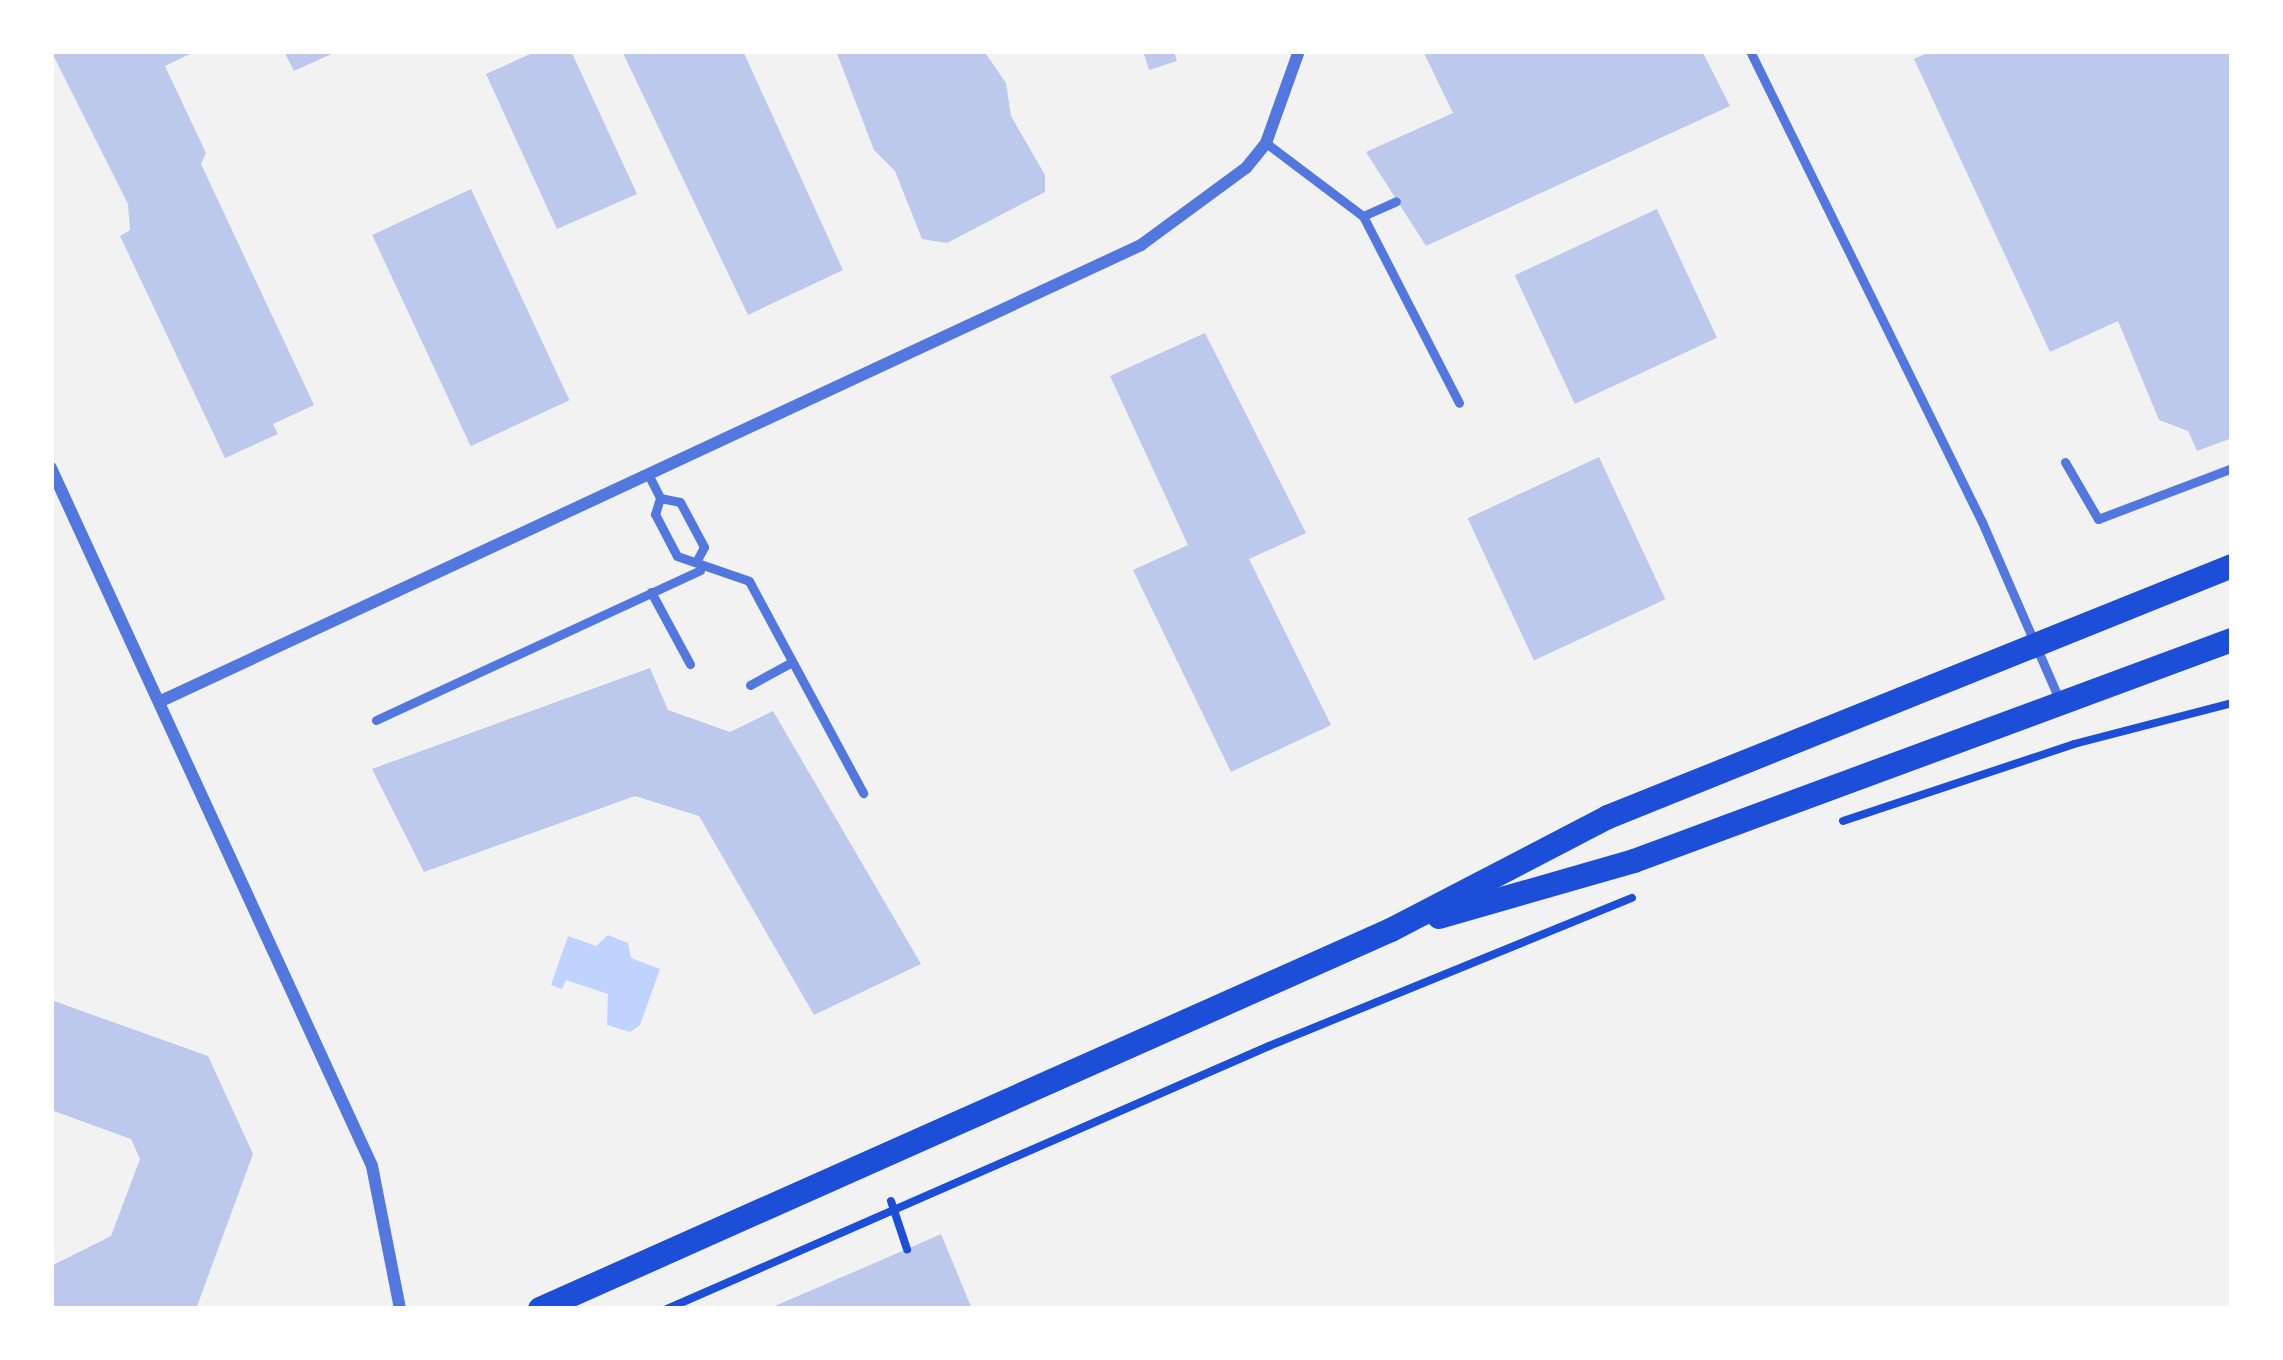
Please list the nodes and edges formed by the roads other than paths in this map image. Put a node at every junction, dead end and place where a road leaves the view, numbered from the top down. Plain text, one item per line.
1 (1299, 51) edge
2 (1750, 51) edge
3 (1266, 143) junction
4 (1396, 201) dead end
5 (1363, 216) junction
6 (1459, 403) dead end
7 (2065, 462) dead end
8 (51, 468) edge
9 (2232, 468) edge
10 (648, 475) junction
11 (660, 498) junction
12 (698, 566) junction
13 (2232, 566) edge
14 (651, 592) junction
15 (2232, 640) edge
16 (2037, 644) junction
17 (791, 662) junction
18 (690, 664) dead end
19 (750, 685) dead end
20 (161, 701) junction
21 (2061, 704) junction
22 (376, 720) dead end
23 (863, 793) dead end
24 (1391, 930) junction
25 (400, 1309) edge
26 (540, 1309) edge

1 - 3 street
2 - 16 lane
3 - 5 lane
3 - 10 street
4 - 5 lane
5 - 6 lane
7 - 9 lane
8 - 20 street
10 - 11 lane
10 - 20 street
11 - 12 lane
11 - 12 lane
12 - 14 lane
12 - 17 lane
13 - 16 main road
14 - 18 lane
14 - 22 lane
15 - 21 main road
16 - 21 lane
16 - 24 main road
17 - 19 lane
17 - 23 lane
20 - 25 street
21 - 24 main road
24 - 26 main road

